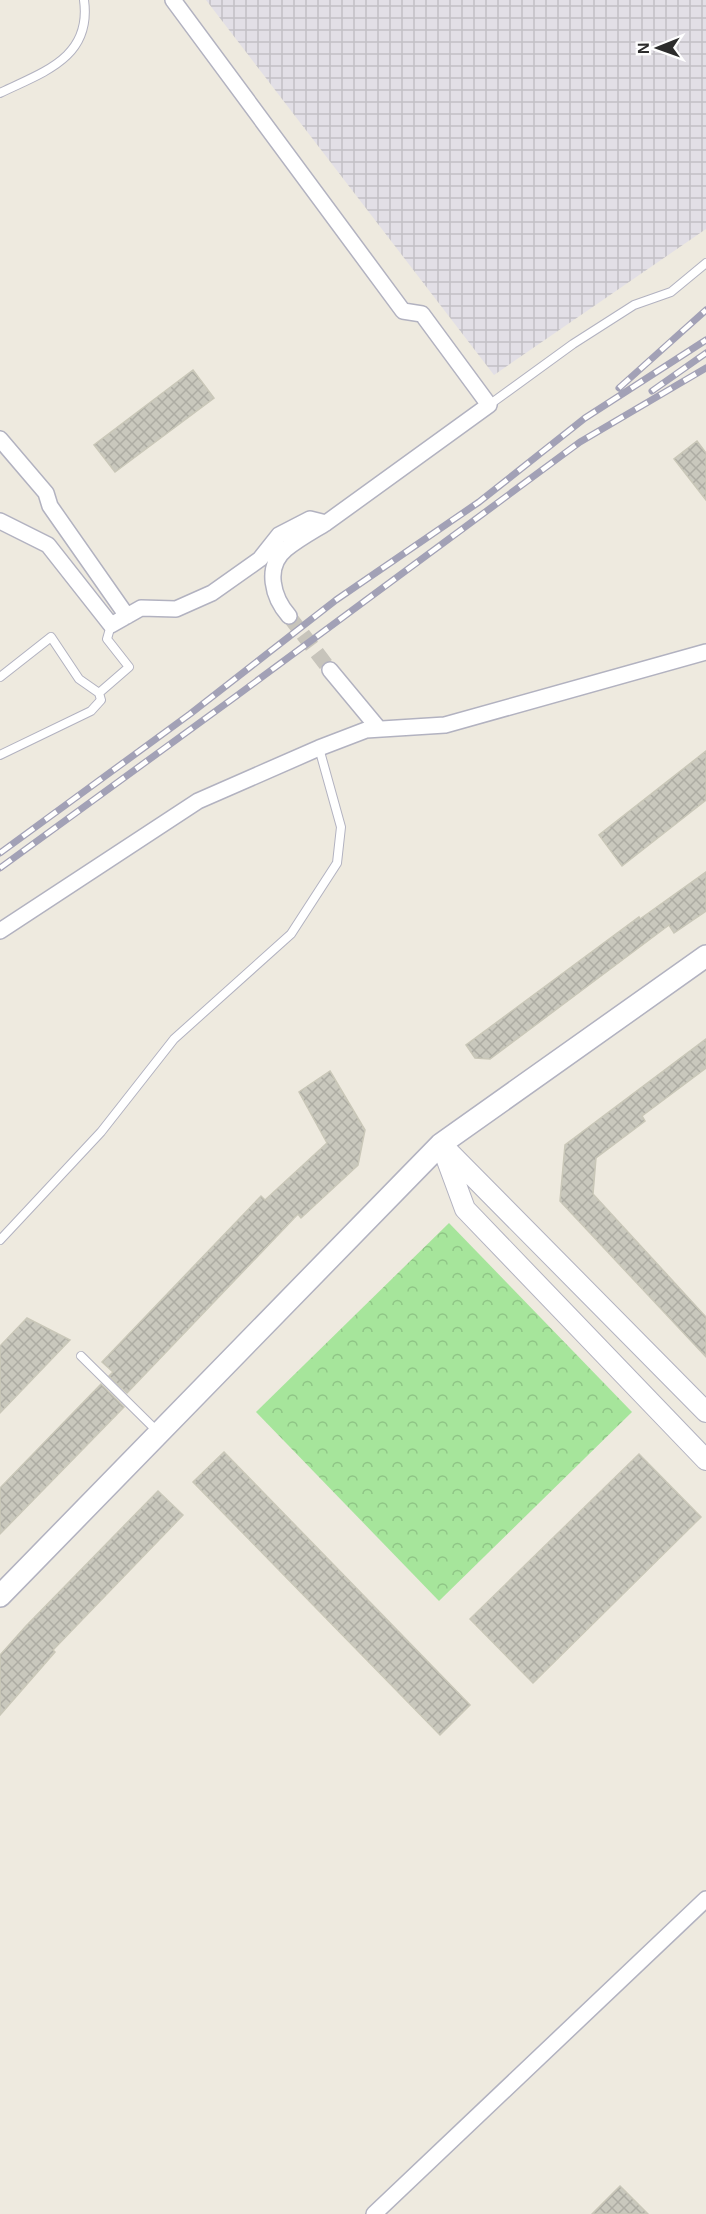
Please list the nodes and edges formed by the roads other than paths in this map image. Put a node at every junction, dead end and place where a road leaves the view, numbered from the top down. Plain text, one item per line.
1 (84, 0) edge
2 (173, 0) edge
3 (0, 93) edge
4 (706, 263) edge
5 (489, 405) junction
6 (0, 439) edge
7 (0, 521) edge
8 (326, 523) junction
9 (127, 616) junction
10 (289, 616) tunnel mouth
11 (111, 625) junction
12 (706, 652) edge
13 (330, 670) tunnel mouth
14 (0, 677) edge
15 (99, 693) junction
16 (379, 729) junction
17 (319, 748) junction
18 (0, 755) edge
19 (0, 931) edge
20 (706, 956) edge
21 (441, 1144) junction
22 (0, 1239) edge
23 (81, 1356) dead end
24 (706, 1412) edge
25 (159, 1433) junction
26 (706, 1460) edge
27 (0, 1596) edge
28 (706, 1899) edge
29 (374, 2214) edge

1 - 3 lane
2 - 5 street
4 - 5 lane
5 - 8 street
6 - 9 street
7 - 11 street
8 - 9 street
8 - 10 street
9 - 11 street
11 - 15 lane
12 - 16 street
13 - 16 street
14 - 15 lane
15 - 18 lane
16 - 17 street
17 - 19 street
17 - 22 lane
20 - 21 main road
21 - 24 street
21 - 25 main road
21 - 26 street
23 - 25 lane
25 - 27 main road
28 - 29 street

